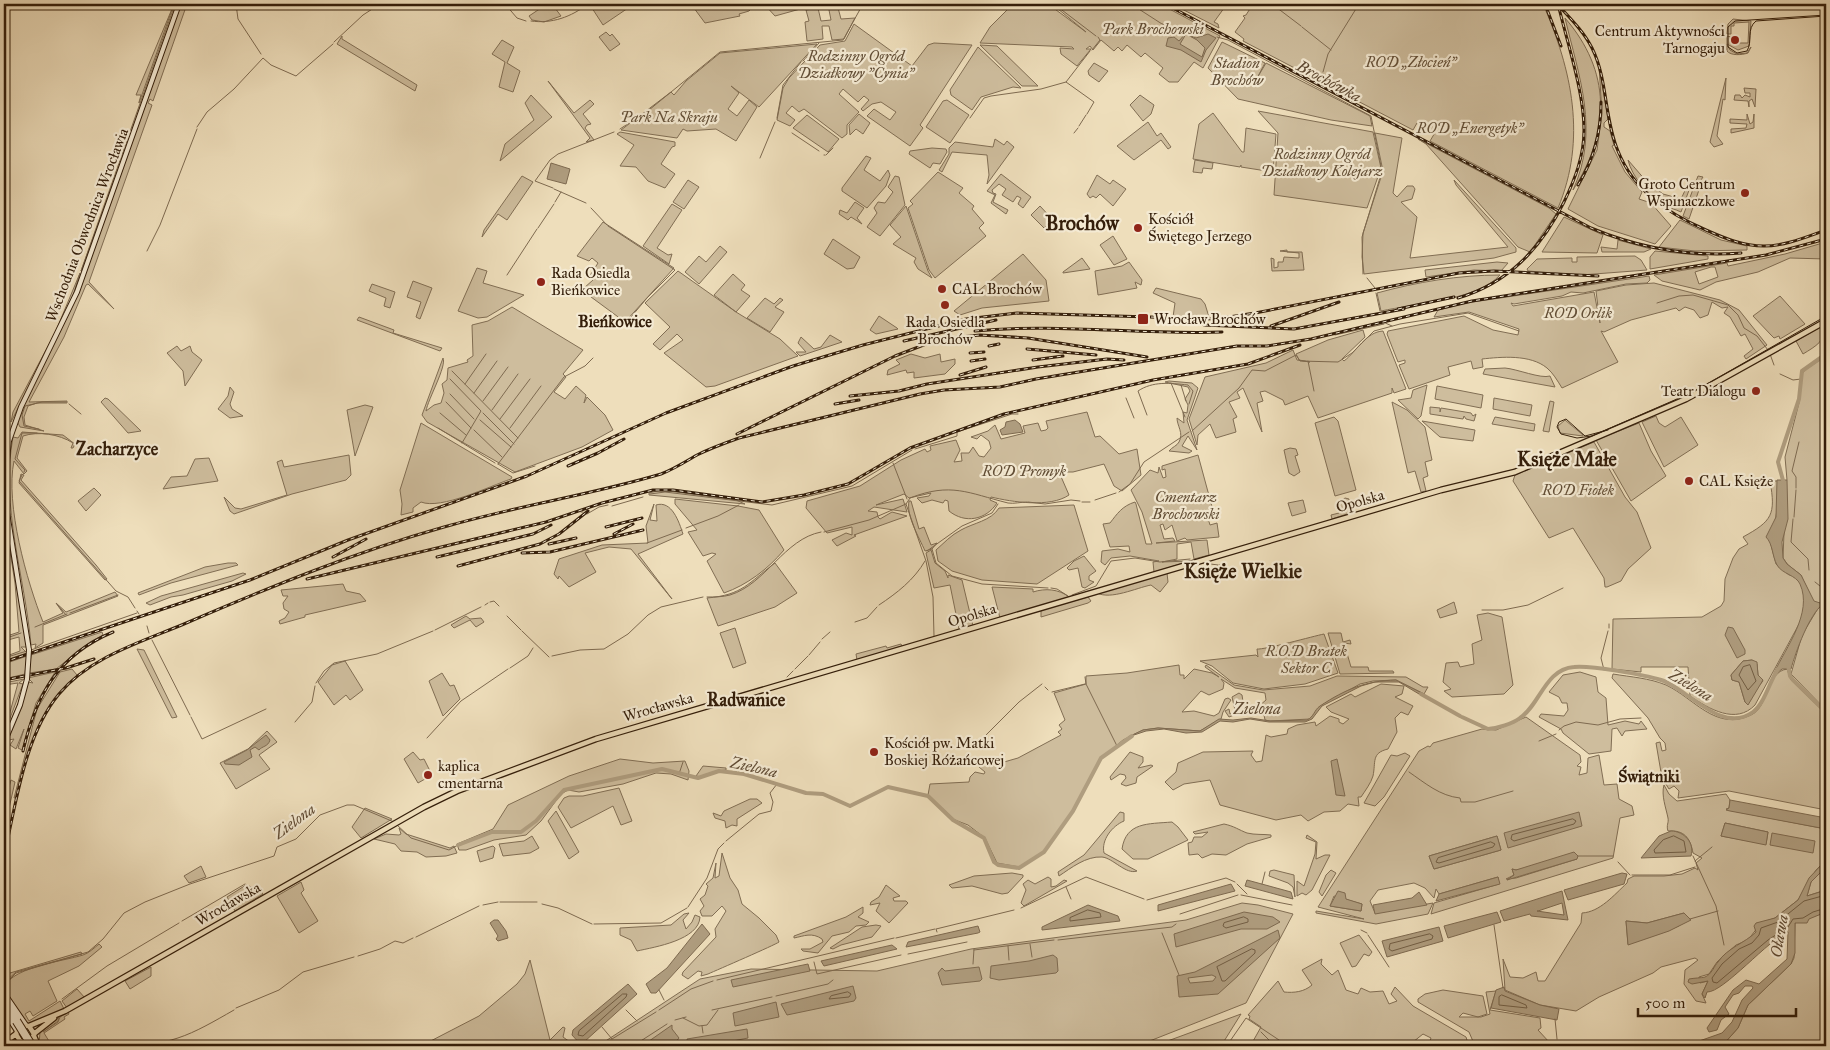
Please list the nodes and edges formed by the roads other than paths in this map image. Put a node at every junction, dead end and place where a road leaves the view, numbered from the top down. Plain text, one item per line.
1 (179, 4) edge
2 (1826, 321) edge
3 (935, 639) joint
4 (4, 743) edge
5 (4, 993) edge
6 (4, 999) edge
7 (4, 1005) edge
8 (4, 1012) edge
9 (59, 1014) junction
10 (16, 1021) junction
11 (28, 1026) junction
12 (16, 1033) junction
13 (34, 1035) junction
14 (4, 1044) edge
15 (25, 1044) edge
16 (7, 1046) edge
17 (36, 1046) edge

1 - 4 main road, Wschodnia Obwodnica Wrocławia, bridge
2 - 3 main road, Opolska
3 - 9 main road, Wrocławska
5 - 11 main road
6 - 10 main road
7 - 10 main road
8 - 12 main road
9 - 11 main road
9 - 13 main road
10 - 15 main road, bridge
10 - 17 main road, bridge
11 - 12 main road
11 - 13 main road
12 - 14 main road
12 - 15 main road
13 - 15 main road
13 - 17 main road
15 - 16 main road

